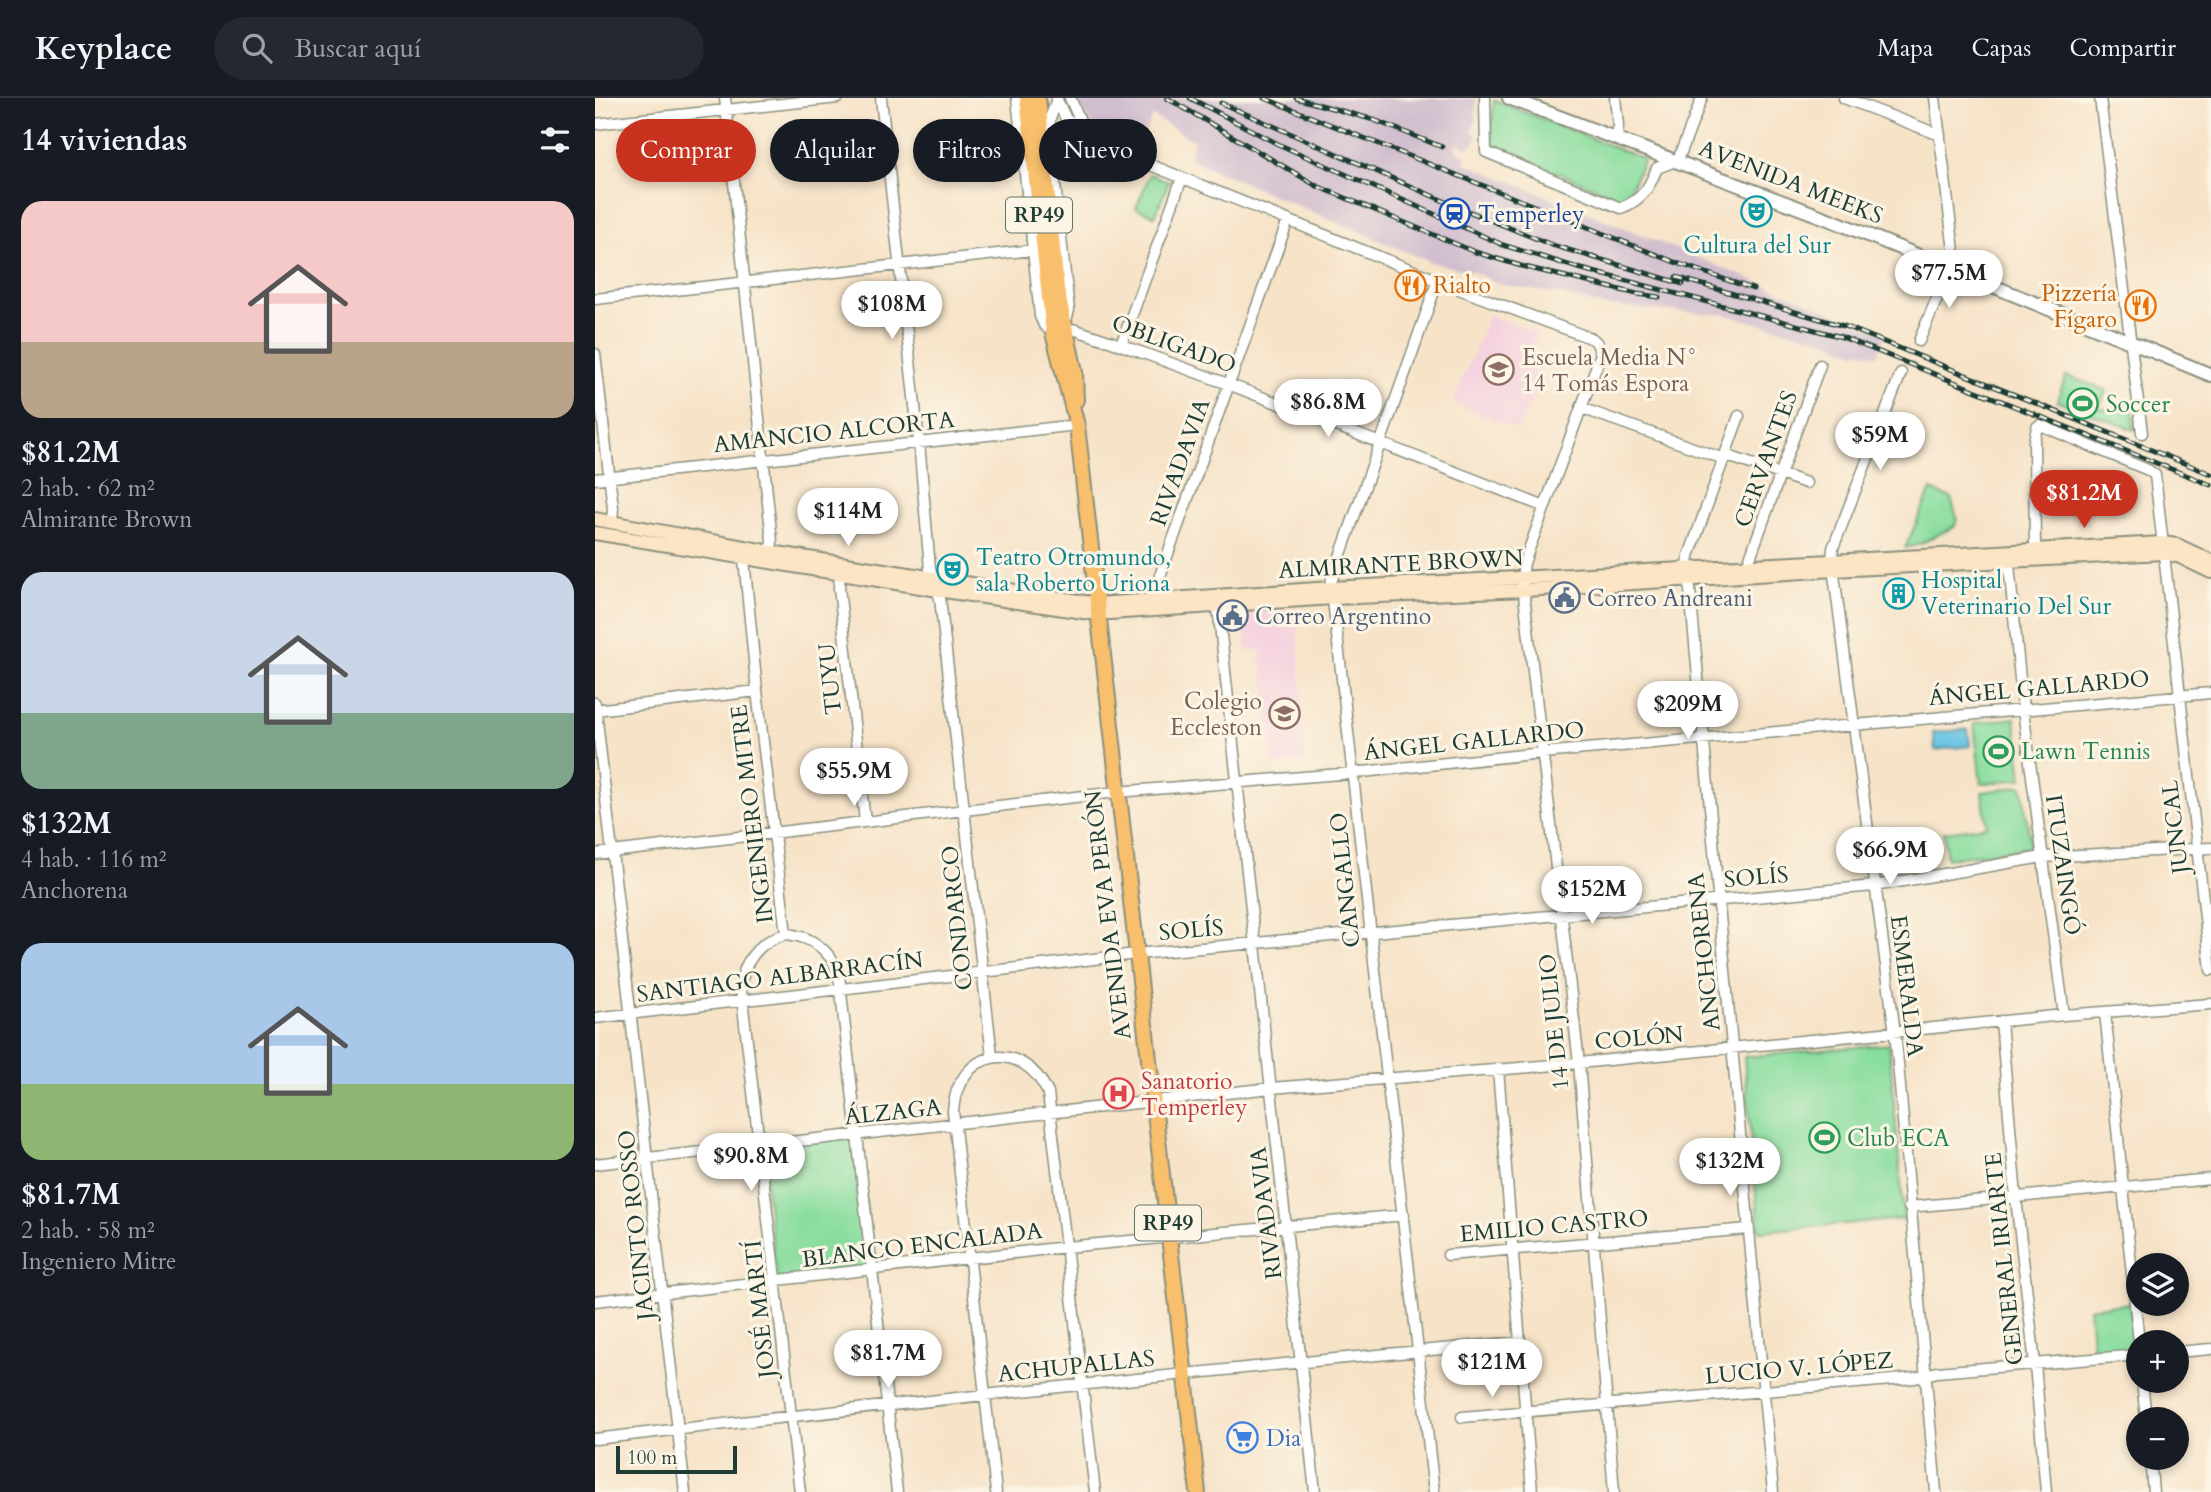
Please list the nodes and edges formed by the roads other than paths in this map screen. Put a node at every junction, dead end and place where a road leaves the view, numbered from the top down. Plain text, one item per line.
1 (725, 98) edge
2 (838, 98) edge
3 (881, 98) edge
4 (1017, 98) edge
5 (1027, 98) edge
6 (1038, 98) edge
7 (1070, 98) edge
8 (1485, 98) edge
9 (1509, 98) edge
10 (1615, 98) edge
11 (1702, 98) edge
12 (1844, 98) edge
13 (1935, 98) edge
14 (2100, 98) edge
15 (1057, 99) edge
16 (727, 110) junction
17 (1050, 119) edge
18 (1066, 119) edge
19 (1079, 119) edge
20 (595, 124) edge
21 (1940, 135) junction
22 (1617, 138) junction
23 (1678, 160) junction
24 (1157, 168) edge
25 (1182, 178) junction
26 (1055, 182) edge
27 (1288, 220) junction
28 (1033, 250) junction
29 (898, 265) junction
30 (1950, 267) junction
31 (1438, 280) junction
32 (745, 283) junction
33 (595, 299) edge
34 (1058, 330) junction
35 (1919, 341) dead end
36 (2129, 341) junction
37 (1121, 345) junction
38 (595, 354) edge
39 (1820, 365) dead end
40 (1901, 373) dead end
41 (2211, 375) edge
42 (1228, 384) junction
43 (1581, 408) junction
44 (1739, 416) dead end
45 (1076, 420) junction
46 (2142, 433) dead end
47 (919, 442) junction
48 (1380, 443) junction
49 (1725, 457) junction
50 (764, 459) junction
51 (1780, 474) junction
52 (610, 478) junction
53 (595, 479) edge
54 (1806, 483) dead end
55 (1545, 507) junction
56 (595, 519) edge
57 (612, 523) junction
58 (595, 533) edge
59 (2163, 548) junction
60 (2035, 549) junction
61 (771, 552) junction
62 (2008, 556) junction
63 (744, 559) junction
64 (2211, 561) edge
65 (1833, 565) junction
66 (1747, 566) junction
67 (2211, 572) edge
68 (841, 574) junction
69 (1689, 574) junction
70 (935, 584) junction
71 (1524, 584) junction
72 (1332, 593) junction
73 (1153, 600) junction
74 (1217, 601) junction
75 (1097, 609) junction
76 (757, 691) junction
77 (2211, 693) edge
78 (2178, 695) junction
79 (595, 704) edge
80 (595, 710) edge
81 (2023, 710) junction
82 (1854, 724) junction
83 (1703, 738) junction
84 (1542, 753) junction
85 (1353, 773) junction
86 (1238, 782) junction
87 (1117, 792) junction
88 (964, 809) junction
89 (865, 822) junction
90 (774, 834) junction
91 (2211, 848) edge
92 (2196, 849) junction
93 (613, 852) junction
94 (595, 854) edge
95 (2043, 857) junction
96 (1874, 886) junction
97 (1717, 900) junction
98 (1561, 914) junction
99 (786, 934) junction
100 (1370, 934) junction
101 (1256, 943) junction
102 (1136, 954) junction
103 (2211, 970) edge
104 (983, 973) junction
105 (841, 990) junction
106 (742, 1000) junction
107 (2211, 1004) edge
108 (2105, 1012) junction
109 (630, 1014) junction
110 (2064, 1015) junction
111 (595, 1018) edge
112 (2001, 1021) junction
113 (1895, 1033) junction
114 (1734, 1049) junction
115 (992, 1056) junction
116 (1579, 1063) junction
117 (1498, 1069) junction
118 (1388, 1078) junction
119 (1271, 1088) junction
120 (1153, 1100) junction
121 (1051, 1112) junction
122 (954, 1124) junction
123 (858, 1135) junction
124 (761, 1146) junction
125 (647, 1158) junction
126 (595, 1164) edge
127 (2211, 1179) edge
128 (2122, 1187) junction
129 (2016, 1198) junction
130 (1909, 1207) junction
131 (1404, 1214) junction
132 (1287, 1225) junction
133 (1748, 1229) junction
134 (1170, 1238) junction
135 (1594, 1241) junction
136 (1066, 1247) junction
137 (1512, 1249) junction
138 (1448, 1255) dead end
139 (970, 1258) junction
140 (873, 1270) junction
141 (777, 1282) junction
142 (663, 1294) junction
143 (595, 1301) edge
144 (2138, 1330) edge
145 (1520, 1342) junction
146 (2211, 1349) edge
147 (1419, 1351) junction
148 (2189, 1351) edge
149 (2126, 1356) edge
150 (1302, 1361) junction
151 (2035, 1364) junction
152 (1185, 1373) junction
153 (1925, 1375) junction
154 (1083, 1384) junction
155 (1763, 1390) junction
156 (984, 1395) junction
157 (1607, 1403) junction
158 (887, 1406) junction
159 (1526, 1411) junction
160 (791, 1417) junction
161 (1462, 1418) dead end
162 (678, 1430) junction
163 (595, 1439) edge
164 (2151, 1470) edge
165 (685, 1492) edge
166 (800, 1492) edge
167 (897, 1492) edge
168 (996, 1492) edge
169 (1095, 1492) edge
170 (1198, 1492) edge
171 (1315, 1492) edge
172 (1434, 1492) edge
173 (1532, 1492) edge
174 (1614, 1492) edge
175 (1773, 1492) edge
176 (1936, 1492) edge
177 (2046, 1492) edge
178 (2153, 1492) edge

1 - 16 street
2 - 16 street
3 - 29 street, CONDARCO
4 - 28 street
5 - 34 main road, RP49
6 - 34 main road, RP49
7 - 19 street
8 - 23 street
9 - 22 street, AVENIDA MEEKS
10 - 22 street
11 - 23 street
12 - 21 street
13 - 21 street
14 - 36 street
15 - 17 street
15 - 18 street
16 - 20 street
16 - 32 street
21 - 30 street
22 - 23 street, AVENIDA MEEKS
23 - 30 street, AVENIDA MEEKS
24 - 25 street
25 - 27 street
25 - 37 street
26 - 34 street
27 - 31 street
27 - 42 street, RIVADAVIA
28 - 29 street
28 - 34 street
29 - 32 street
29 - 47 street, CONDARCO
30 - 35 street
30 - 36 street, AVENIDA MEEKS
31 - 43 street, 14 DE JULIO
31 - 48 street, CANGALLO
32 - 33 street
32 - 50 street
34 - 37 street, OBLIGADO
34 - 45 main road, RP49
36 - 41 street, AVENIDA MEEKS
36 - 46 street
37 - 42 street, OBLIGADO
38 - 52 street
39 - 51 street, CERVANTES
40 - 65 street, ESMERALDA
42 - 48 street, OBLIGADO
42 - 73 street, RIVADAVIA
43 - 49 street
43 - 55 street, 14 DE JULIO
44 - 49 street, ANCHORENA
45 - 47 street, AMANCIO ALCORTA
45 - 75 main road, AVENIDA EVA PERÓN / RP49
47 - 50 street, AMANCIO ALCORTA
47 - 70 street, CONDARCO
48 - 55 street, OBLIGADO
48 - 72 street, CANGALLO
49 - 51 street
49 - 69 street, ANCHORENA
50 - 52 street, AMANCIO ALCORTA
50 - 61 street
51 - 54 street
51 - 66 street, CERVANTES
52 - 53 street, AMANCIO ALCORTA
52 - 57 street
55 - 71 street, 14 DE JULIO
56 - 57 main road, ALMIRANTE BROWN
57 - 61 main road, ALMIRANTE BROWN
58 - 63 main road, ALMIRANTE BROWN
59 - 60 main road, ALMIRANTE BROWN
59 - 60 street, JUNCAL
59 - 62 main road, ALMIRANTE BROWN
59 - 64 main road, ALMIRANTE BROWN
59 - 67 main road, ALMIRANTE BROWN
59 - 78 street, JUNCAL
60 - 62 main road, ALMIRANTE BROWN
61 - 70 main road, ALMIRANTE BROWN
62 - 65 main road, ALMIRANTE BROWN
62 - 81 street, ITUZAINGÓ
63 - 68 main road, ALMIRANTE BROWN
63 - 76 street, INGENIERO MITRE
65 - 66 main road, ALMIRANTE BROWN
65 - 69 main road, ALMIRANTE BROWN
65 - 82 street, ESMERALDA
66 - 69 main road, ALMIRANTE BROWN
68 - 70 main road, ALMIRANTE BROWN
68 - 89 street, TUYU
69 - 71 main road, ALMIRANTE BROWN
69 - 83 street, ANCHORENA
70 - 75 main road, ALMIRANTE BROWN
70 - 88 street, CONDARCO
71 - 72 main road, ALMIRANTE BROWN
71 - 84 street, 14 DE JULIO
72 - 74 main road, ALMIRANTE BROWN
72 - 85 street, CANGALLO
73 - 74 main road, ALMIRANTE BROWN
73 - 75 main road, ALMIRANTE BROWN
74 - 75 main road, ALMIRANTE BROWN
74 - 86 street, RIVADAVIA
75 - 87 main road, AVENIDA EVA PERÓN / RP49
76 - 80 street
76 - 90 street, INGENIERO MITRE
77 - 78 street, ÁNGEL GALLARDO
78 - 81 street, ÁNGEL GALLARDO
78 - 92 street, JUNCAL
79 - 80 street, JACINTO ROSSO
80 - 93 street, JACINTO ROSSO
81 - 82 street, ÁNGEL GALLARDO
81 - 95 street, ITUZAINGÓ
82 - 83 street, ÁNGEL GALLARDO
82 - 96 street, ESMERALDA
83 - 84 street, ÁNGEL GALLARDO
83 - 97 street, ANCHORENA
84 - 85 street, ÁNGEL GALLARDO
84 - 98 street, 14 DE JULIO
85 - 86 street, ÁNGEL GALLARDO
85 - 100 street, CANGALLO
86 - 87 street, ÁNGEL GALLARDO
86 - 101 street, RIVADAVIA
87 - 88 street, ÁNGEL GALLARDO
87 - 102 main road, AVENIDA EVA PERÓN / RP49
88 - 89 street, ÁNGEL GALLARDO
88 - 104 street, CONDARCO
89 - 90 street, ÁNGEL GALLARDO
90 - 93 street, ÁNGEL GALLARDO
90 - 99 street, INGENIERO MITRE
91 - 92 street, SOLÍS
92 - 95 street, SOLÍS
92 - 103 street, JUNCAL
93 - 94 street, ÁNGEL GALLARDO
93 - 109 street, JACINTO ROSSO
95 - 96 street, SOLÍS
95 - 110 street, ITUZAINGÓ
96 - 97 street, SOLÍS
96 - 113 street, ESMERALDA
97 - 98 street, SOLÍS
97 - 114 street, ANCHORENA
98 - 100 street, SOLÍS
98 - 116 street, 14 DE JULIO
99 - 105 street, INGENIERO MITRE
99 - 106 street, JOSÉ MARTÍ
100 - 101 street, SOLÍS
100 - 118 street, CANGALLO
101 - 102 street, SOLÍS
101 - 119 street, RIVADAVIA
102 - 104 street, SANTIAGO ALBARRACÍN
102 - 120 main road, AVENIDA EVA PERÓN / RP49
104 - 105 street, SANTIAGO ALBARRACÍN
104 - 115 street, CONDARCO
105 - 106 street, SANTIAGO ALBARRACÍN
105 - 123 street, INGENIERO MITRE
106 - 109 street, SANTIAGO ALBARRACÍN
106 - 124 street, JOSÉ MARTÍ
107 - 108 street, COLÓN
108 - 110 street, COLÓN
108 - 128 street
109 - 111 street, SANTIAGO ALBARRACÍN
109 - 125 street, JACINTO ROSSO
110 - 112 street, COLÓN
112 - 113 street, COLÓN
112 - 129 street, GENERAL IRIARTE
113 - 114 street, COLÓN
113 - 130 street, ESMERALDA
114 - 116 street, COLÓN
114 - 133 street, ANCHORENA
115 - 121 street
115 - 122 street
116 - 117 street, COLÓN
116 - 135 street, 14 DE JULIO
117 - 118 street, COLÓN
117 - 137 street
118 - 119 street, COLÓN
118 - 131 street, CANGALLO
119 - 120 street, COLÓN
119 - 132 street, RIVADAVIA
120 - 121 street, ÁLZAGA
120 - 134 main road, AVENIDA EVA PERÓN / RP49
121 - 122 street, ÁLZAGA
121 - 136 street
122 - 123 street, ÁLZAGA
122 - 139 street
123 - 124 street, ÁLZAGA
123 - 140 street, INGENIERO MITRE
124 - 125 street, ÁLZAGA
124 - 141 street, JOSÉ MARTÍ
125 - 126 street, ÁLZAGA
125 - 142 street, JACINTO ROSSO
127 - 128 street
128 - 129 street
128 - 144 street
129 - 130 street
129 - 151 street, GENERAL IRIARTE
130 - 153 street, ESMERALDA
131 - 132 street
131 - 147 street, CANGALLO
132 - 134 street
132 - 150 street, RIVADAVIA
133 - 135 street, EMILIO CASTRO
133 - 155 street, ANCHORENA
134 - 136 street, BLANCO ENCALADA
134 - 152 main road, AVENIDA EVA PERÓN / RP49
135 - 137 street, EMILIO CASTRO
135 - 157 street, 14 DE JULIO
136 - 139 street, BLANCO ENCALADA
136 - 154 street
137 - 138 street, EMILIO CASTRO
137 - 145 street
139 - 140 street, BLANCO ENCALADA
139 - 156 street
140 - 141 street, BLANCO ENCALADA
140 - 158 street, INGENIERO MITRE
141 - 142 street, BLANCO ENCALADA
141 - 160 street, JOSÉ MARTÍ
142 - 143 street, BLANCO ENCALADA
142 - 162 street, JACINTO ROSSO
145 - 147 street
145 - 159 street
146 - 148 street
147 - 150 street
147 - 172 street, CANGALLO
149 - 151 street, LUCIO V. LÓPEZ
150 - 152 street
150 - 171 street, RIVADAVIA
151 - 153 street, LUCIO V. LÓPEZ
151 - 177 street, GENERAL IRIARTE
152 - 154 street, ACHUPALLAS
152 - 170 main road, AVENIDA EVA PERÓN / RP49
153 - 155 street, LUCIO V. LÓPEZ
153 - 176 street, ESMERALDA
154 - 156 street, ACHUPALLAS
154 - 169 street
155 - 157 street, LUCIO V. LÓPEZ
155 - 175 street, ANCHORENA
156 - 158 street, ACHUPALLAS
156 - 168 street
157 - 159 street, LUCIO V. LÓPEZ
157 - 174 street, 14 DE JULIO
158 - 160 street, ACHUPALLAS
158 - 167 street, INGENIERO MITRE
159 - 161 street, LUCIO V. LÓPEZ
159 - 173 street
160 - 162 street, ACHUPALLAS
160 - 166 street, JOSÉ MARTÍ
162 - 163 street, ACHUPALLAS
162 - 165 street, JACINTO ROSSO
164 - 178 street

